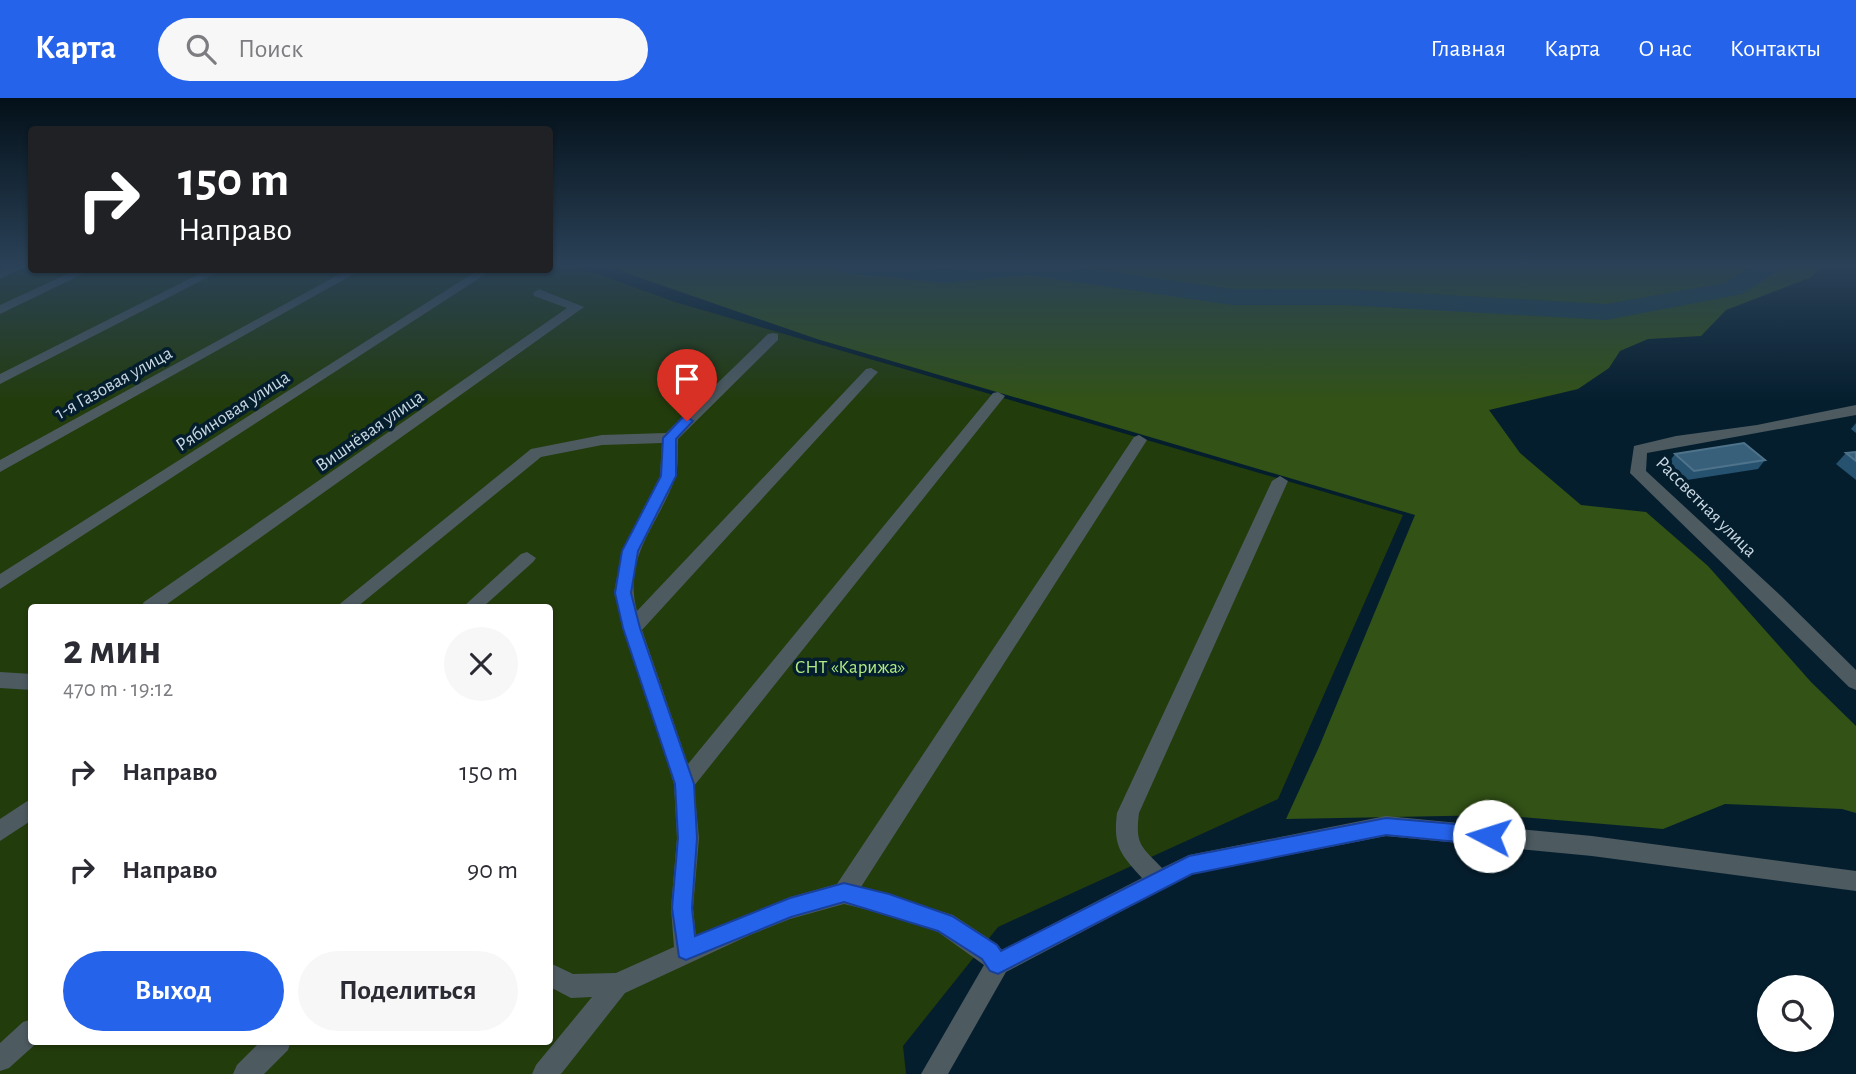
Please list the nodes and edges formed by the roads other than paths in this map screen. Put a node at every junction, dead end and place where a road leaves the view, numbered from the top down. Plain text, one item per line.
1 (136, 311) edge
2 (282, 311) edge
3 (423, 311) edge
4 (572, 311) edge
5 (773, 337) dead end
6 (871, 372) dead end
7 (0, 380) edge
8 (998, 396) dead end
9 (1856, 410) edge
10 (670, 438) junction
11 (1139, 440) dead end
12 (0, 467) edge
13 (1280, 481) dead end
14 (527, 558) dead end
15 (0, 583) edge
16 (154, 604) edge
17 (349, 604) edge
18 (475, 604) edge
19 (632, 628) junction
20 (0, 680) edge
21 (28, 682) edge
22 (1856, 682) edge
23 (684, 784) junction
24 (28, 810) edge
25 (0, 831) edge
26 (1160, 881) junction
27 (1856, 881) edge
28 (844, 893) junction
29 (686, 950) junction
30 (998, 964) junction
31 (553, 977) edge
32 (617, 985) junction
33 (28, 1034) edge
34 (275, 1045) edge
35 (0, 1059) edge
36 (246, 1074) edge
37 (545, 1074) edge
38 (934, 1074) edge

1 - 7 street
2 - 12 street, 1-я Газовая улица
3 - 15 street, Рябиновая улица
4 - 16 street, Вишнёвая улица
5 - 10 street
6 - 19 street
8 - 23 street
9 - 22 street, Рассветная улица
10 - 17 street
10 - 19 street
11 - 28 street
13 - 26 street
14 - 18 street
19 - 23 street
20 - 21 street
23 - 29 street
24 - 25 street
26 - 27 street
26 - 30 street
28 - 29 street
28 - 30 street
29 - 32 street
30 - 38 street
31 - 32 street
32 - 37 street
33 - 35 street
34 - 36 street

